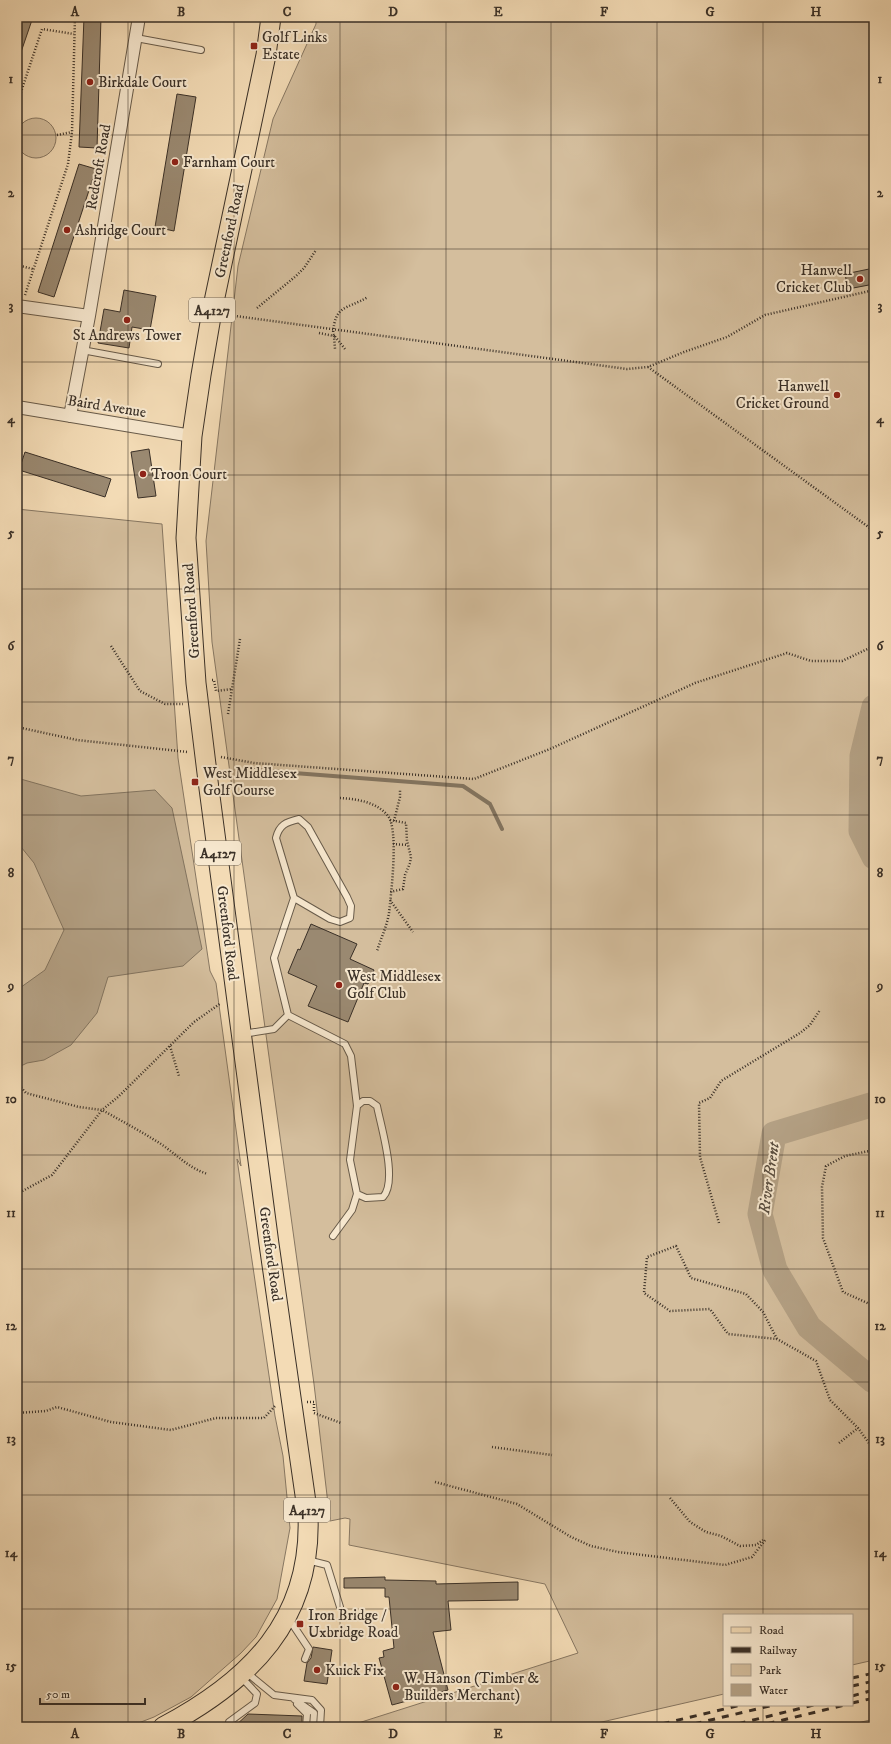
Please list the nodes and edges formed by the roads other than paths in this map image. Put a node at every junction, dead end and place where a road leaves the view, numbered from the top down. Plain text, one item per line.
1 (139, 17) edge
2 (271, 17) edge
3 (136, 38) junction
4 (201, 50) dead end
5 (20, 307) edge
6 (89, 316) junction
7 (82, 350) junction
8 (158, 364) dead end
9 (17, 407) edge
10 (70, 416) junction
11 (192, 436) junction
12 (294, 898) junction
13 (288, 1014) junction
14 (241, 1034) junction
15 (357, 1106) junction
16 (356, 1194) junction
17 (333, 1236) dead end
18 (306, 1560) junction
19 (340, 1607) dead end
20 (288, 1616) junction
21 (305, 1659) dead end
22 (243, 1673) junction
23 (291, 1697) junction
24 (187, 1723) edge
25 (163, 1727) edge
26 (228, 1727) edge
27 (306, 1727) edge
28 (313, 1727) edge
29 (320, 1727) edge

1 - 3 street, Redcroft Road
2 - 11 main road, Greenford Road / A4127
3 - 4 lane
3 - 6 street, Redcroft Road
5 - 6 street
6 - 7 street, Redcroft Road
7 - 8 lane
7 - 10 street, Redcroft Road
9 - 10 street, Baird Avenue
10 - 11 street, Baird Avenue
11 - 14 main road, Greenford Road / A4127
12 - 12 lane
12 - 13 lane
13 - 14 lane
13 - 15 lane
14 - 18 main road, Greenford Road / A4127
15 - 16 lane
15 - 16 lane
16 - 17 lane
18 - 19 lane
18 - 20 main road, Greenford Road / A4127
20 - 21 lane
20 - 22 main road, Greenford Road / A4127
22 - 23 lane
22 - 24 main road, Greenford Road / A4127
22 - 26 lane
23 - 27 lane
23 - 28 lane
23 - 29 lane
24 - 25 main road, Greenford Road / A4127

